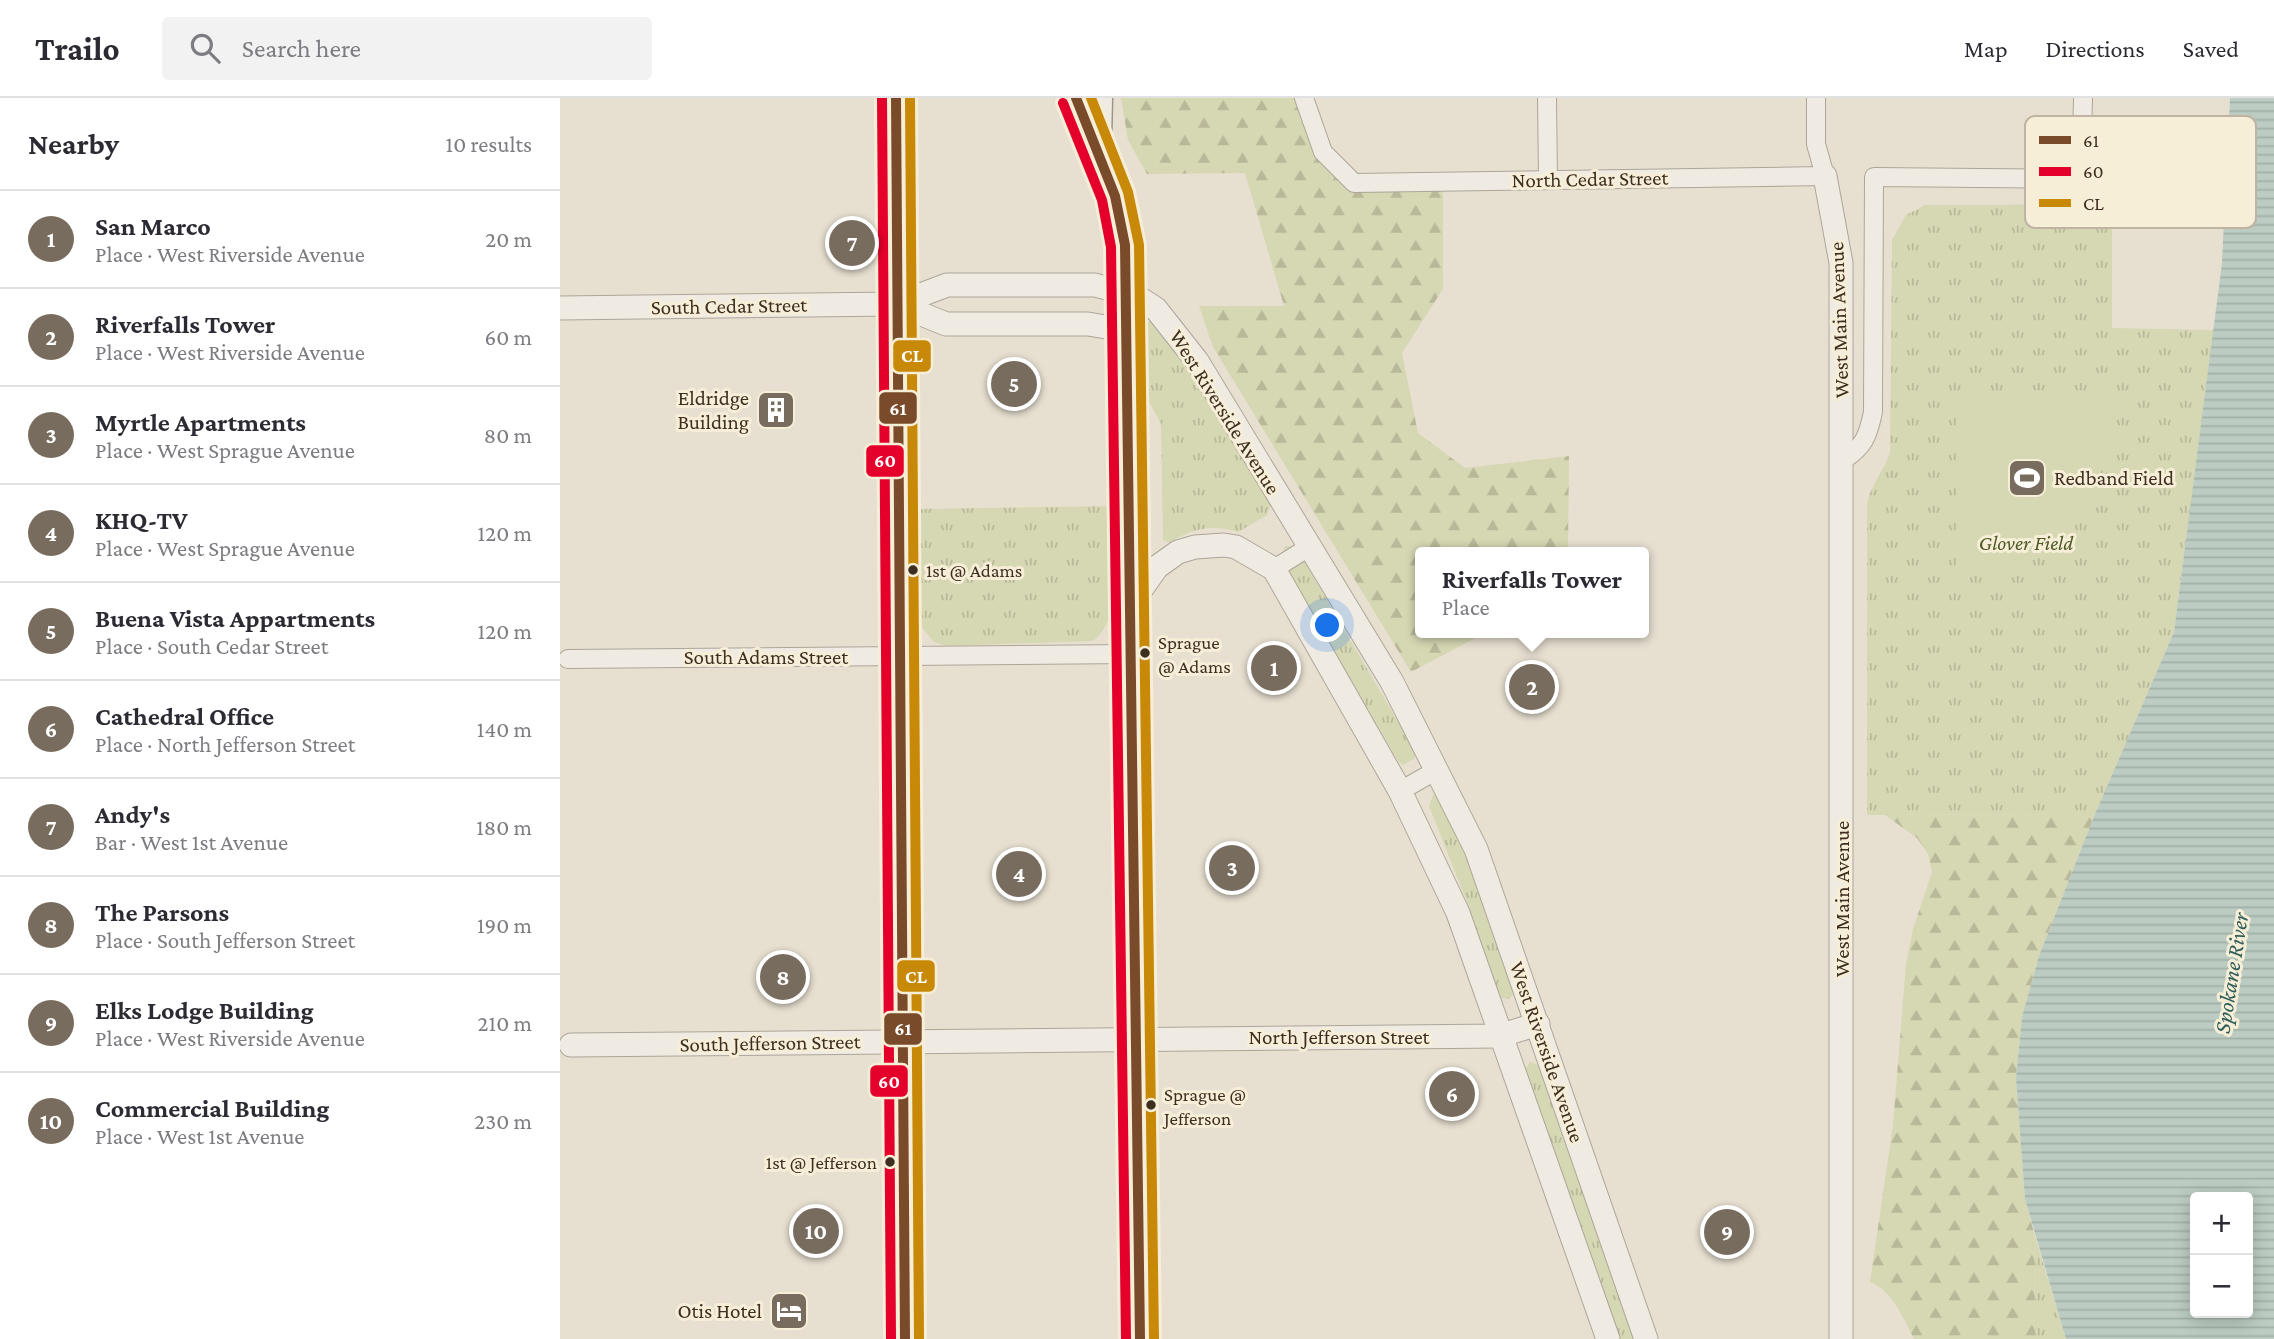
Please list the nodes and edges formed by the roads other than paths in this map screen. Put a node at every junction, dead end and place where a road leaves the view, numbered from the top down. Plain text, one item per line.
1 (896, 98) edge
2 (1076, 98) edge
3 (1099, 98) edge
4 (1304, 98) edge
5 (1547, 98) edge
6 (1816, 98) edge
7 (2082, 98) edge
8 (2082, 116) edge
9 (1098, 149) junction
10 (1825, 176) junction
11 (1548, 178) junction
12 (2025, 178) edge
13 (1125, 292) junction
14 (897, 304) junction
15 (560, 308) edge
16 (1124, 330) junction
17 (1843, 460) junction
18 (1309, 547) junction
19 (1274, 569) junction
20 (1130, 612) junction
21 (1132, 654) junction
22 (900, 657) junction
23 (568, 659) dead end
24 (1437, 770) junction
25 (1400, 791) junction
26 (1538, 1024) junction
27 (1499, 1036) junction
28 (1137, 1039) junction
29 (903, 1041) junction
30 (571, 1045) dead end
31 (905, 1339) edge
32 (1140, 1339) edge
33 (1608, 1339) edge
34 (1646, 1339) edge
35 (1842, 1339) edge

1 - 14 main road
2 - 9 main road
3 - 9 main road
4 - 11 street, North Cedar Street
5 - 11 street
6 - 10 street, West Main Avenue
7 - 8 street, West Main Avenue
9 - 13 main road
10 - 11 street, North Cedar Street
10 - 17 street, West Main Avenue
12 - 17 street, West Main Avenue
13 - 14 street, South Cedar Street
13 - 16 main road
13 - 18 street, West Riverside Avenue
14 - 15 street, South Cedar Street
14 - 16 street, South Cedar Street
14 - 22 main road
16 - 20 main road
17 - 35 street, West Main Avenue
18 - 19 street
18 - 24 street, West Riverside Avenue
19 - 20 street
19 - 25 street, West Riverside Avenue
20 - 21 main road
21 - 22 street, South Adams Street
21 - 28 main road
22 - 23 street, South Adams Street
22 - 29 main road
24 - 25 street
24 - 26 street, West Riverside Avenue
25 - 27 street, West Riverside Avenue
26 - 27 street, North Jefferson Street
26 - 34 street, West Riverside Avenue
27 - 28 street, North Jefferson Street
27 - 33 street, West Riverside Avenue
28 - 29 street, South Jefferson Street
28 - 32 street
29 - 30 street, South Jefferson Street
29 - 31 main road

